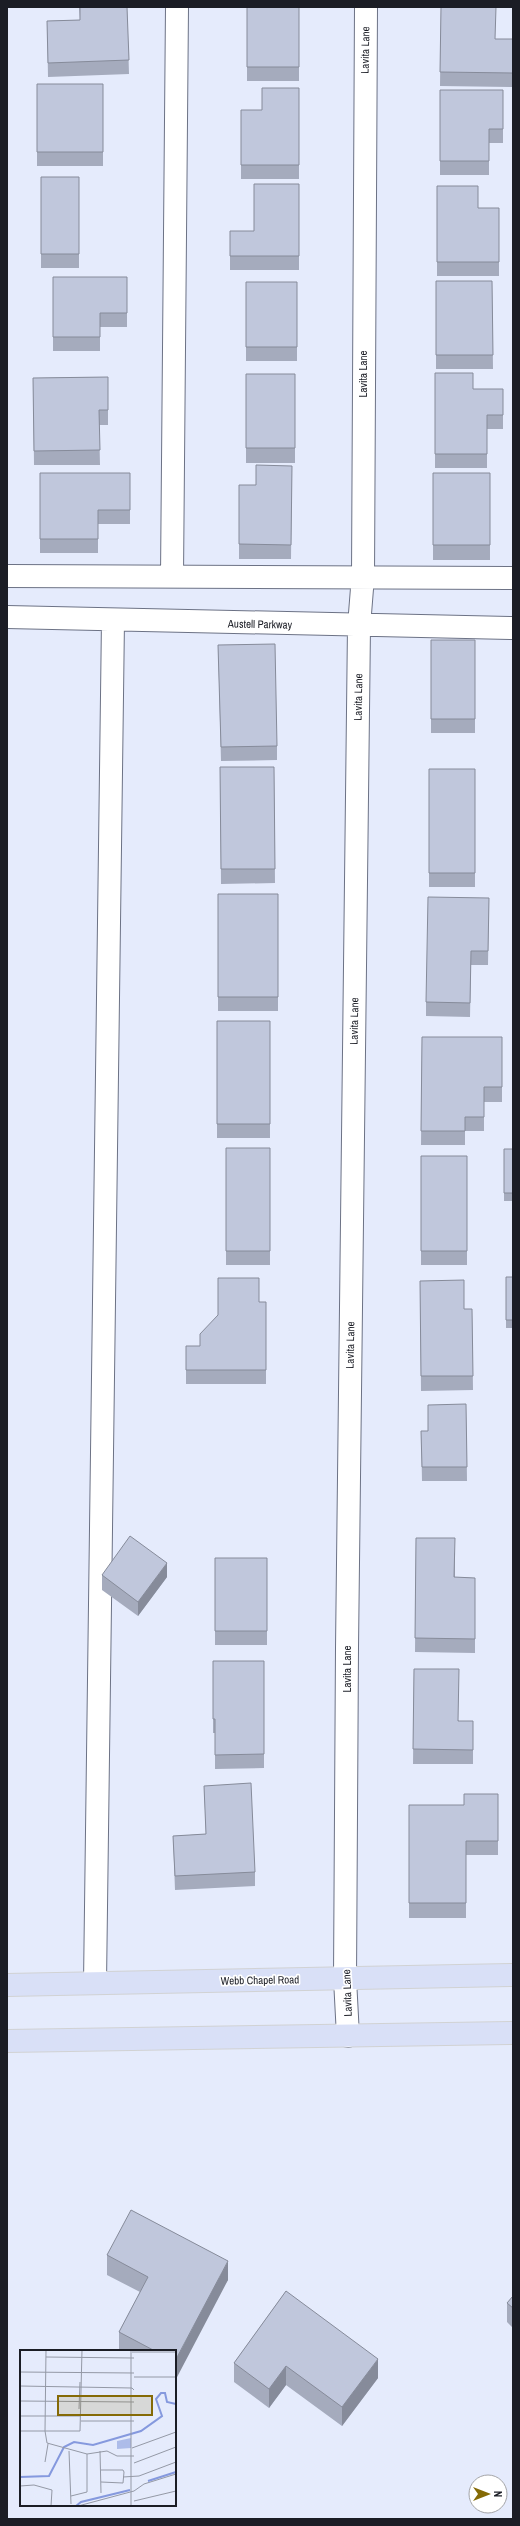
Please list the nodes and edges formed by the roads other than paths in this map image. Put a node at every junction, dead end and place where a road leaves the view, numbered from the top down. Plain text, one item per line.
1 (177, 7) edge
2 (366, 7) edge
3 (7, 576) edge
4 (172, 576) junction
5 (363, 576) junction
6 (513, 578) edge
7 (7, 618) edge
8 (114, 620) junction
9 (359, 626) junction
10 (513, 628) edge
11 (513, 1975) edge
12 (345, 1979) junction
13 (96, 1983) junction
14 (7, 1985) edge
15 (513, 2033) edge
16 (348, 2036) junction
17 (7, 2041) edge

1 - 4 street
2 - 5 street, Lavita Lane
3 - 4 street
4 - 5 street
5 - 6 street
5 - 9 street, Lavita Lane
7 - 8 street, Austell Parkway
8 - 9 street, Austell Parkway
8 - 13 street
9 - 10 street, Austell Parkway
9 - 12 street, Lavita Lane
11 - 12 main road, Webb Chapel Road
12 - 13 main road, Webb Chapel Road
12 - 16 street, Lavita Lane
13 - 14 main road, Webb Chapel Road
15 - 16 main road
16 - 17 main road

